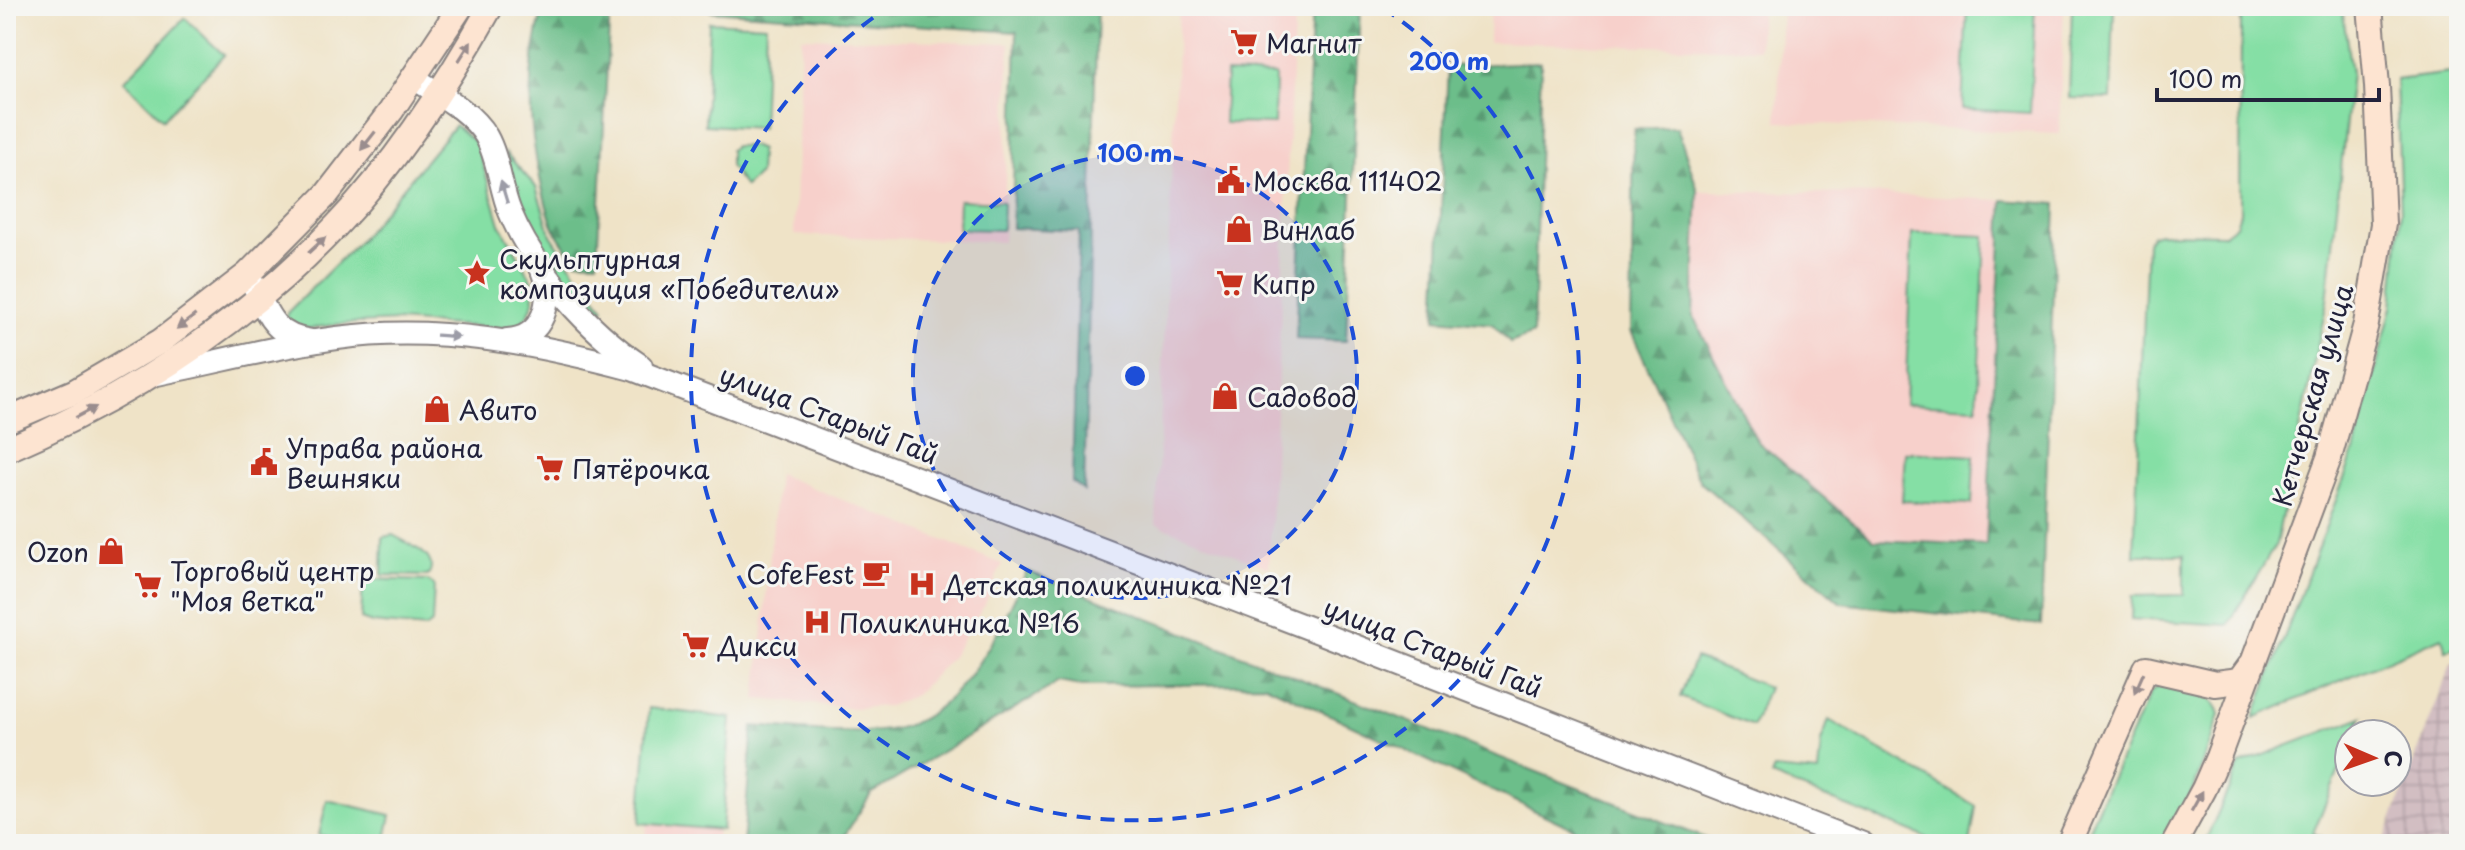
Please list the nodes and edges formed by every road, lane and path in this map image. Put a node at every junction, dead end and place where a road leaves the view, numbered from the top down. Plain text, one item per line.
1 (461, 6) edge
2 (491, 6) edge
3 (2370, 6) edge
4 (414, 78) junction
5 (437, 94) junction
6 (538, 262) junction
7 (248, 274) junction
8 (260, 298) junction
9 (499, 340) junction
10 (315, 341) junction
11 (148, 376) junction
12 (670, 382) junction
13 (6, 421) edge
14 (6, 450) edge
15 (2259, 648) junction
16 (2206, 682) junction
17 (2229, 728) junction
18 (1863, 844) edge
19 (2069, 844) edge
20 (2174, 844) edge

1 - 4 main road
5 -> 2 main road
3 - 15 main road, Кетчерская улица
4 - 5 street, улица Старый Гай
4 -> 7 main road
6 -> 5 street, улица Старый Гай
8 -> 5 main road
6 - 9 street, улица Старый Гай
6 - 12 street, улица Старый Гай
7 - 8 street, улица Старый Гай
7 -> 13 main road
8 - 10 street, улица Старый Гай
8 - 11 main road
10 -> 9 street, улица Старый Гай
9 - 12 street, улица Старый Гай
10 - 11 street, улица Старый Гай
14 -> 11 main road
12 - 18 street, улица Старый Гай
15 - 16 main road, Кетчерская улица
15 - 17 main road, Кетчерская улица
16 - 17 main road
16 -> 19 main road, Кетчерская улица
20 -> 17 main road, Кетчерская улица

